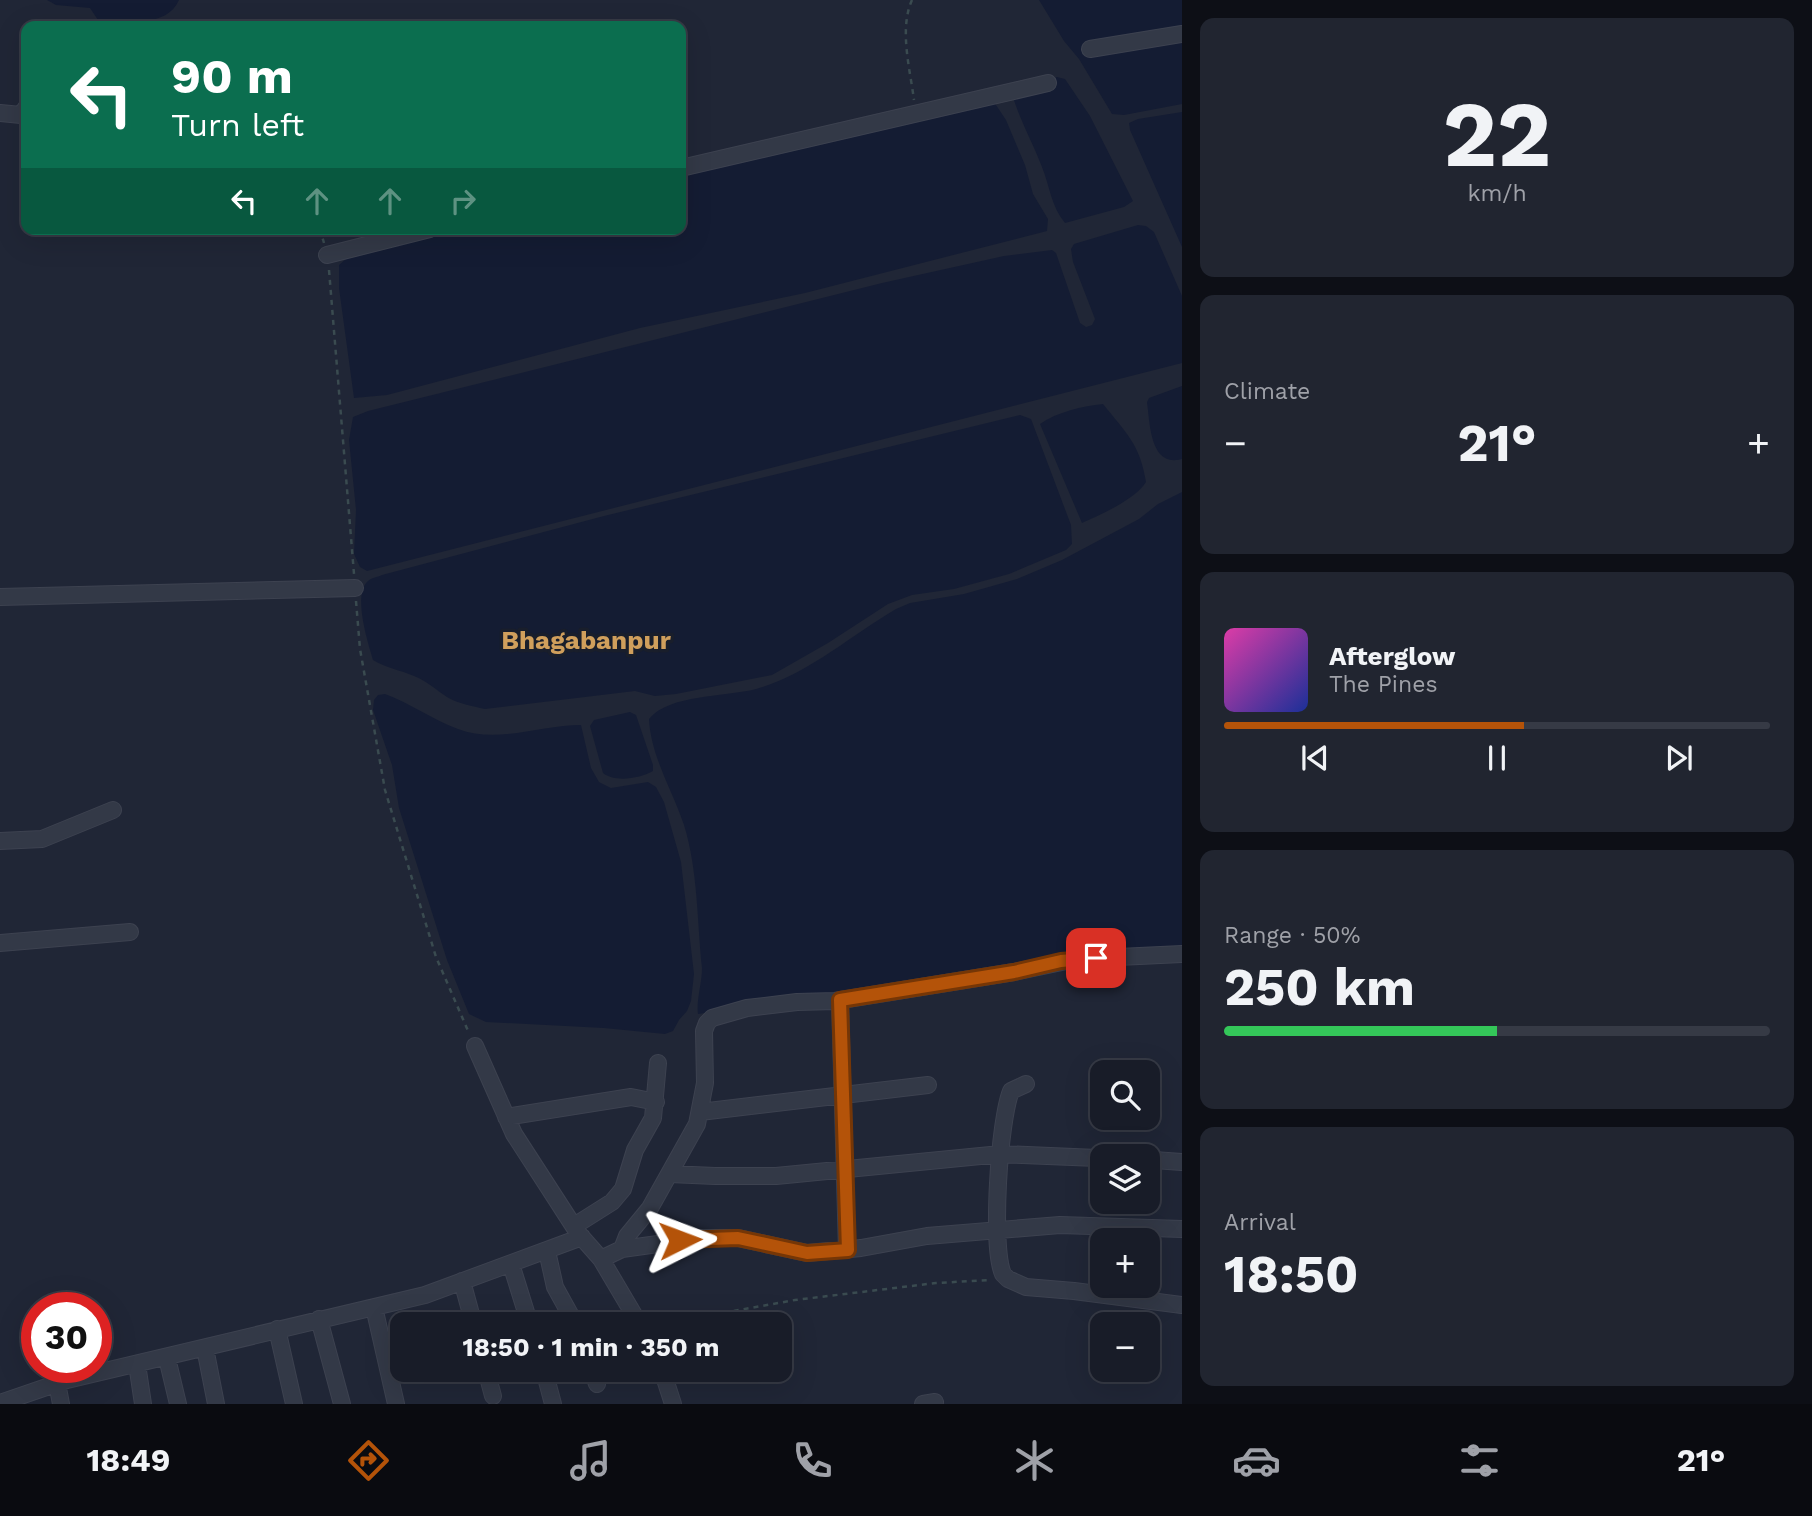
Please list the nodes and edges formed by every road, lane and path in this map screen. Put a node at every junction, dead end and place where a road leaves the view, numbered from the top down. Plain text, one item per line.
1 (912, 0) edge
2 (1182, 34) edge
3 (1090, 49) dead end
4 (1048, 83) dead end
5 (0, 113) edge
6 (21, 113) edge
7 (915, 114) junction
8 (686, 167) edge
9 (406, 235) edge
10 (327, 255) joint
11 (355, 588) junction
12 (0, 597) edge
13 (113, 810) dead end
14 (0, 841) edge
15 (130, 932) dead end
16 (0, 943) edge
17 (1182, 954) edge
18 (840, 1000) junction
19 (475, 1046) joint
20 (658, 1063) dead end
21 (928, 1084) dead end
22 (1026, 1084) dead end
23 (842, 1095) junction
24 (656, 1102) junction
25 (700, 1112) junction
26 (506, 1117) junction
27 (1001, 1154) junction
28 (1090, 1158) edge
29 (1160, 1160) edge
30 (1182, 1162) edge
31 (845, 1169) junction
32 (670, 1174) junction
33 (1182, 1229) edge
34 (998, 1230) junction
35 (578, 1232) junction
36 (622, 1249) junction
37 (848, 1250) junction
38 (547, 1251) junction
39 (600, 1259) junction
40 (511, 1264) junction
41 (1008, 1279) junction
42 (462, 1281) junction
43 (1182, 1305) edge
44 (374, 1307) junction
45 (470, 1312) edge
46 (526, 1312) edge
47 (569, 1312) edge
48 (631, 1312) edge
49 (728, 1312) edge
50 (319, 1319) junction
51 (277, 1329) junction
52 (205, 1348) junction
53 (167, 1358) junction
54 (136, 1364) junction
55 (112, 1370) edge
56 (489, 1382) edge
57 (547, 1382) edge
58 (666, 1382) edge
59 (57, 1383) joint
60 (492, 1396) dead end
61 (0, 1403) edge
62 (61, 1404) edge
63 (143, 1404) edge
64 (178, 1404) edge
65 (216, 1404) edge
66 (294, 1404) edge
67 (342, 1404) edge
68 (396, 1404) edge
69 (553, 1404) edge
70 (673, 1404) edge

1 - 7 path
2 - 3 street
4 - 7 street
5 - 6 street
7 - 8 street
9 - 10 street
10 - 11 path
11 - 12 street
11 - 19 path
13 - 14 street
15 - 16 street
17 - 18 street
18 - 23 street
18 - 25 street
19 - 26 street
20 - 24 street
21 - 23 street
22 - 27 street
23 - 25 street
23 - 31 street
24 - 26 street
24 - 35 street
25 - 32 street
26 - 35 street
27 - 28 street
27 - 31 street
27 - 34 street
29 - 30 street
31 - 32 street
31 - 37 street
32 - 36 street
33 - 34 street
34 - 37 street
34 - 41 street
35 - 38 street
35 - 39 street
36 - 37 street
36 - 39 street
38 - 40 street
38 - 47 street
39 - 48 street
40 - 42 street
40 - 46 street
41 - 43 street
41 - 49 path
42 - 44 street
42 - 45 street
44 - 50 street
44 - 68 street
50 - 51 street
50 - 67 street
51 - 52 street
51 - 66 street
52 - 53 street
52 - 65 street
53 - 54 street
53 - 64 street
54 - 55 street
54 - 63 street
56 - 60 street
57 - 69 street
58 - 70 street
59 - 61 street
59 - 62 street

